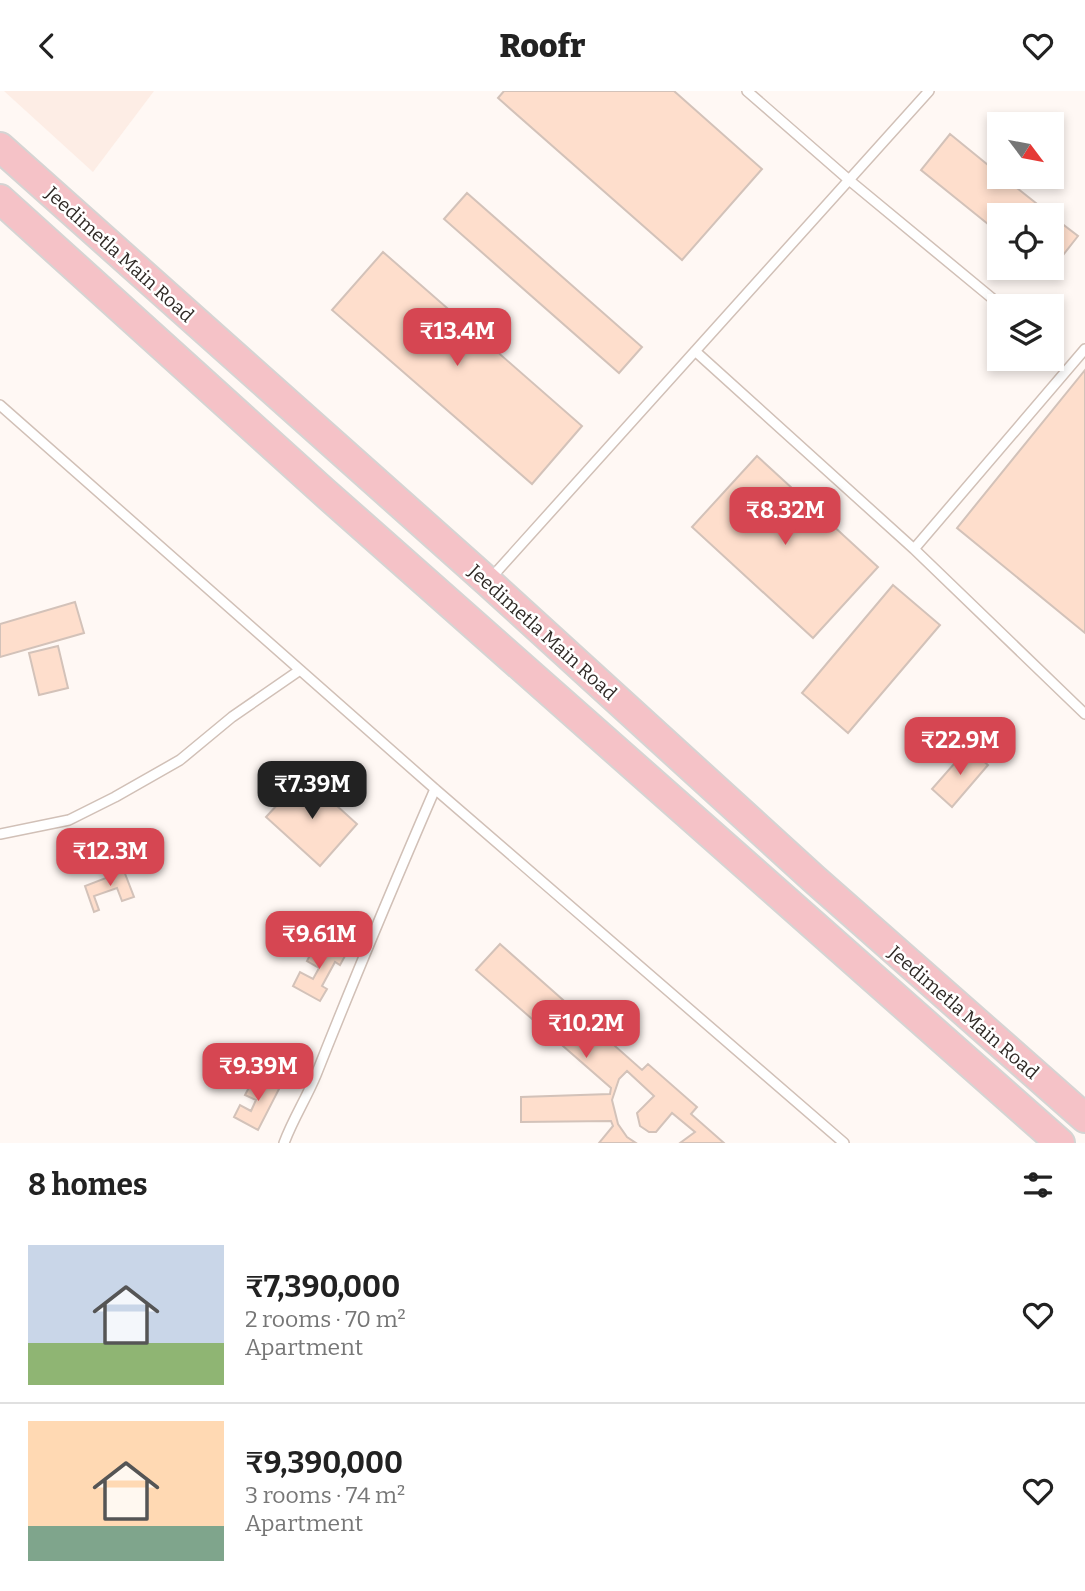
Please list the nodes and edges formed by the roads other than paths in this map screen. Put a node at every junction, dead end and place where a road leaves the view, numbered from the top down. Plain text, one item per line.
1 (747, 91) edge
2 (929, 91) edge
3 (0, 147) edge
4 (849, 180) junction
5 (0, 199) edge
6 (987, 294) edge
7 (1085, 349) edge
8 (695, 351) junction
9 (0, 405) edge
10 (914, 549) junction
11 (487, 582) junction
12 (300, 670) junction
13 (1085, 714) edge
14 (435, 789) junction
15 (0, 834) edge
16 (1085, 1118) edge
17 (284, 1143) edge
18 (844, 1143) edge
19 (1060, 1143) edge

1 - 4 lane
2 - 4 lane
3 - 11 main road, Jeedimetla Main Road
4 - 6 lane
4 - 8 lane
5 - 19 main road, Jeedimetla Main Road
7 - 10 lane
8 - 10 lane
8 - 11 lane
9 - 12 lane
10 - 13 lane
11 - 16 main road, Jeedimetla Main Road
12 - 14 lane
12 - 15 lane
14 - 17 lane
14 - 18 lane

